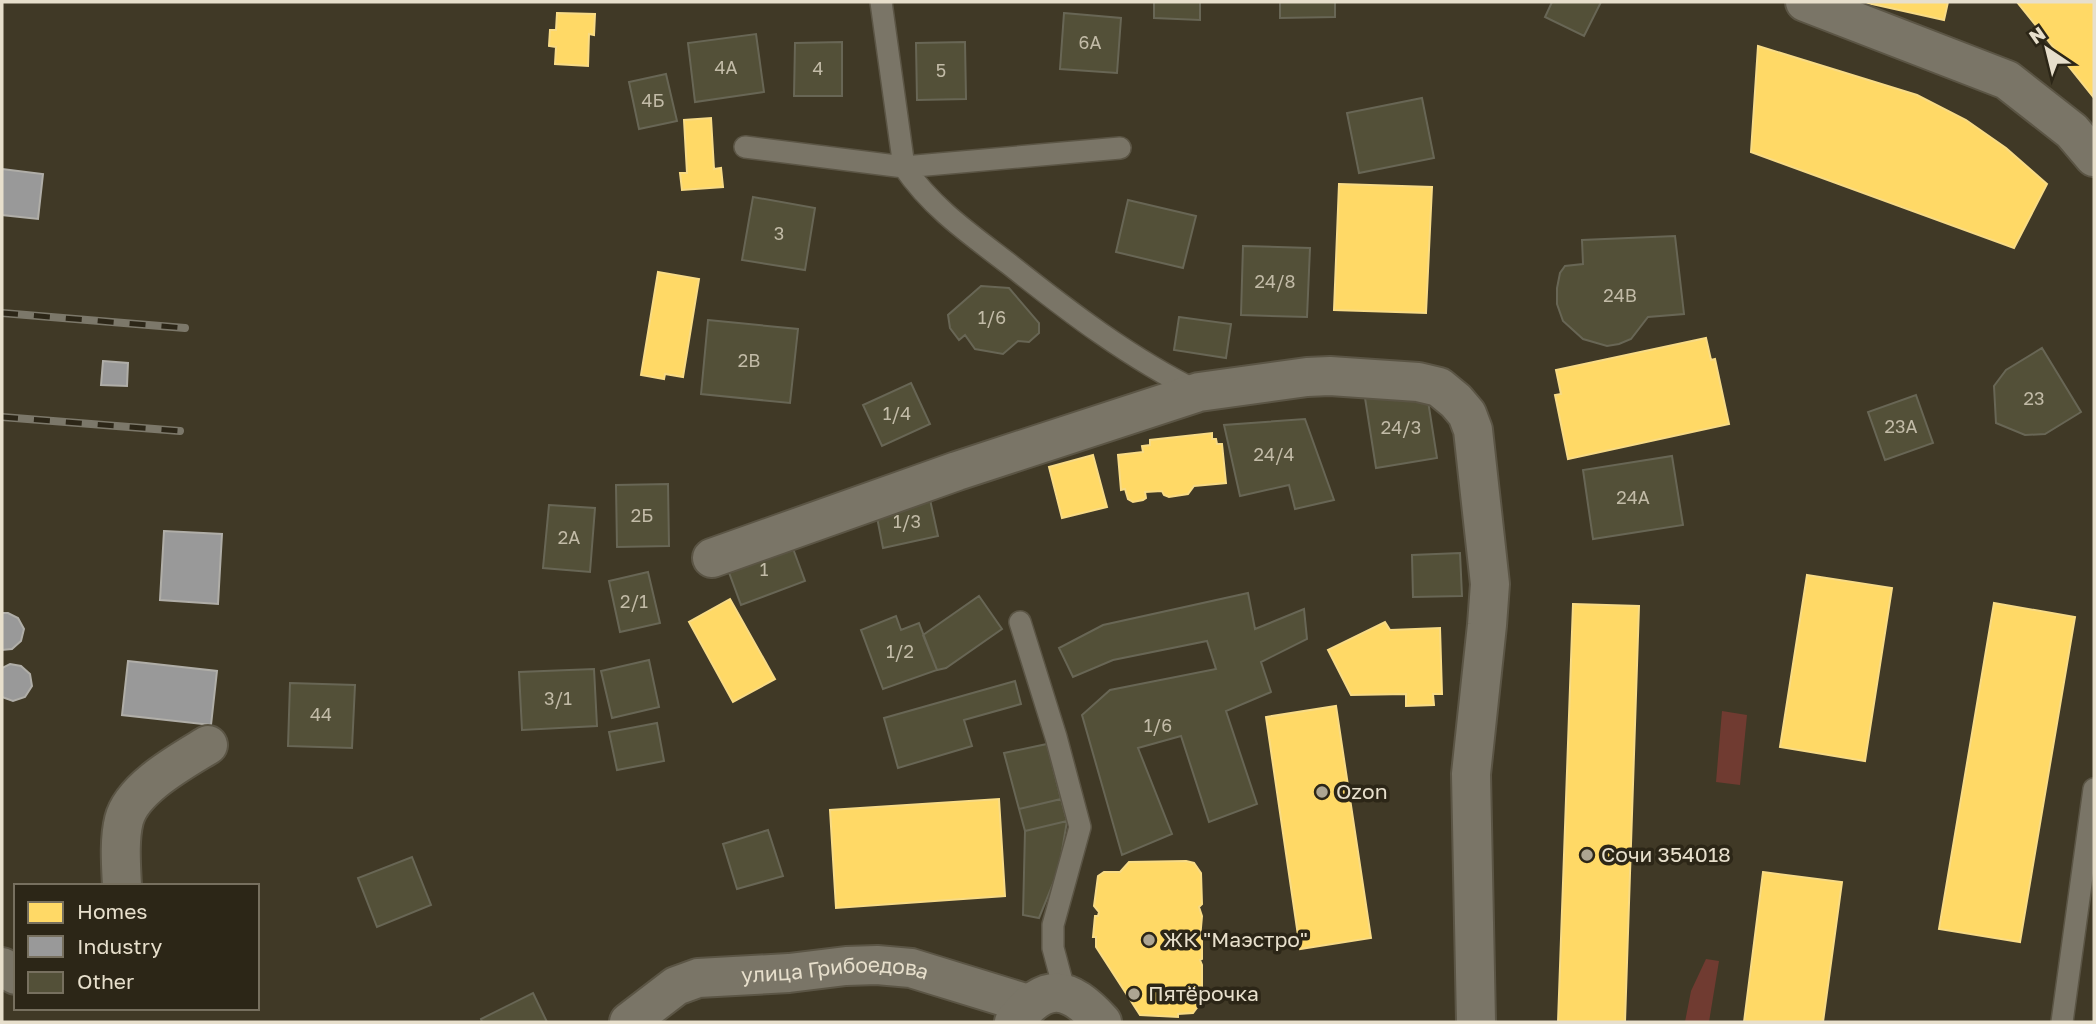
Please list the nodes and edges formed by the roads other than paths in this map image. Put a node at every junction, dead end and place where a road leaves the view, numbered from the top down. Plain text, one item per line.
1 (881, 2) edge
2 (1805, 2) edge
3 (745, 147) dead end
4 (1120, 148) dead end
5 (2094, 157) edge
6 (904, 167) junction
7 (1199, 392) junction
8 (712, 558) dead end
9 (1020, 622) dead end
10 (208, 744) dead end
11 (2094, 789) edge
12 (122, 884) edge
13 (1065, 993) junction
14 (1021, 1013) edge
15 (629, 1022) edge
16 (1102, 1022) edge
17 (1476, 1022) edge
18 (2062, 1022) edge

1 - 6 lane
2 - 5 street
3 - 6 lane
4 - 6 lane
6 - 7 lane
7 - 8 street
7 - 17 street
9 - 13 lane
10 - 12 street
11 - 18 lane
13 - 14 street
13 - 16 street
14 - 15 street, улица Грибоедова

